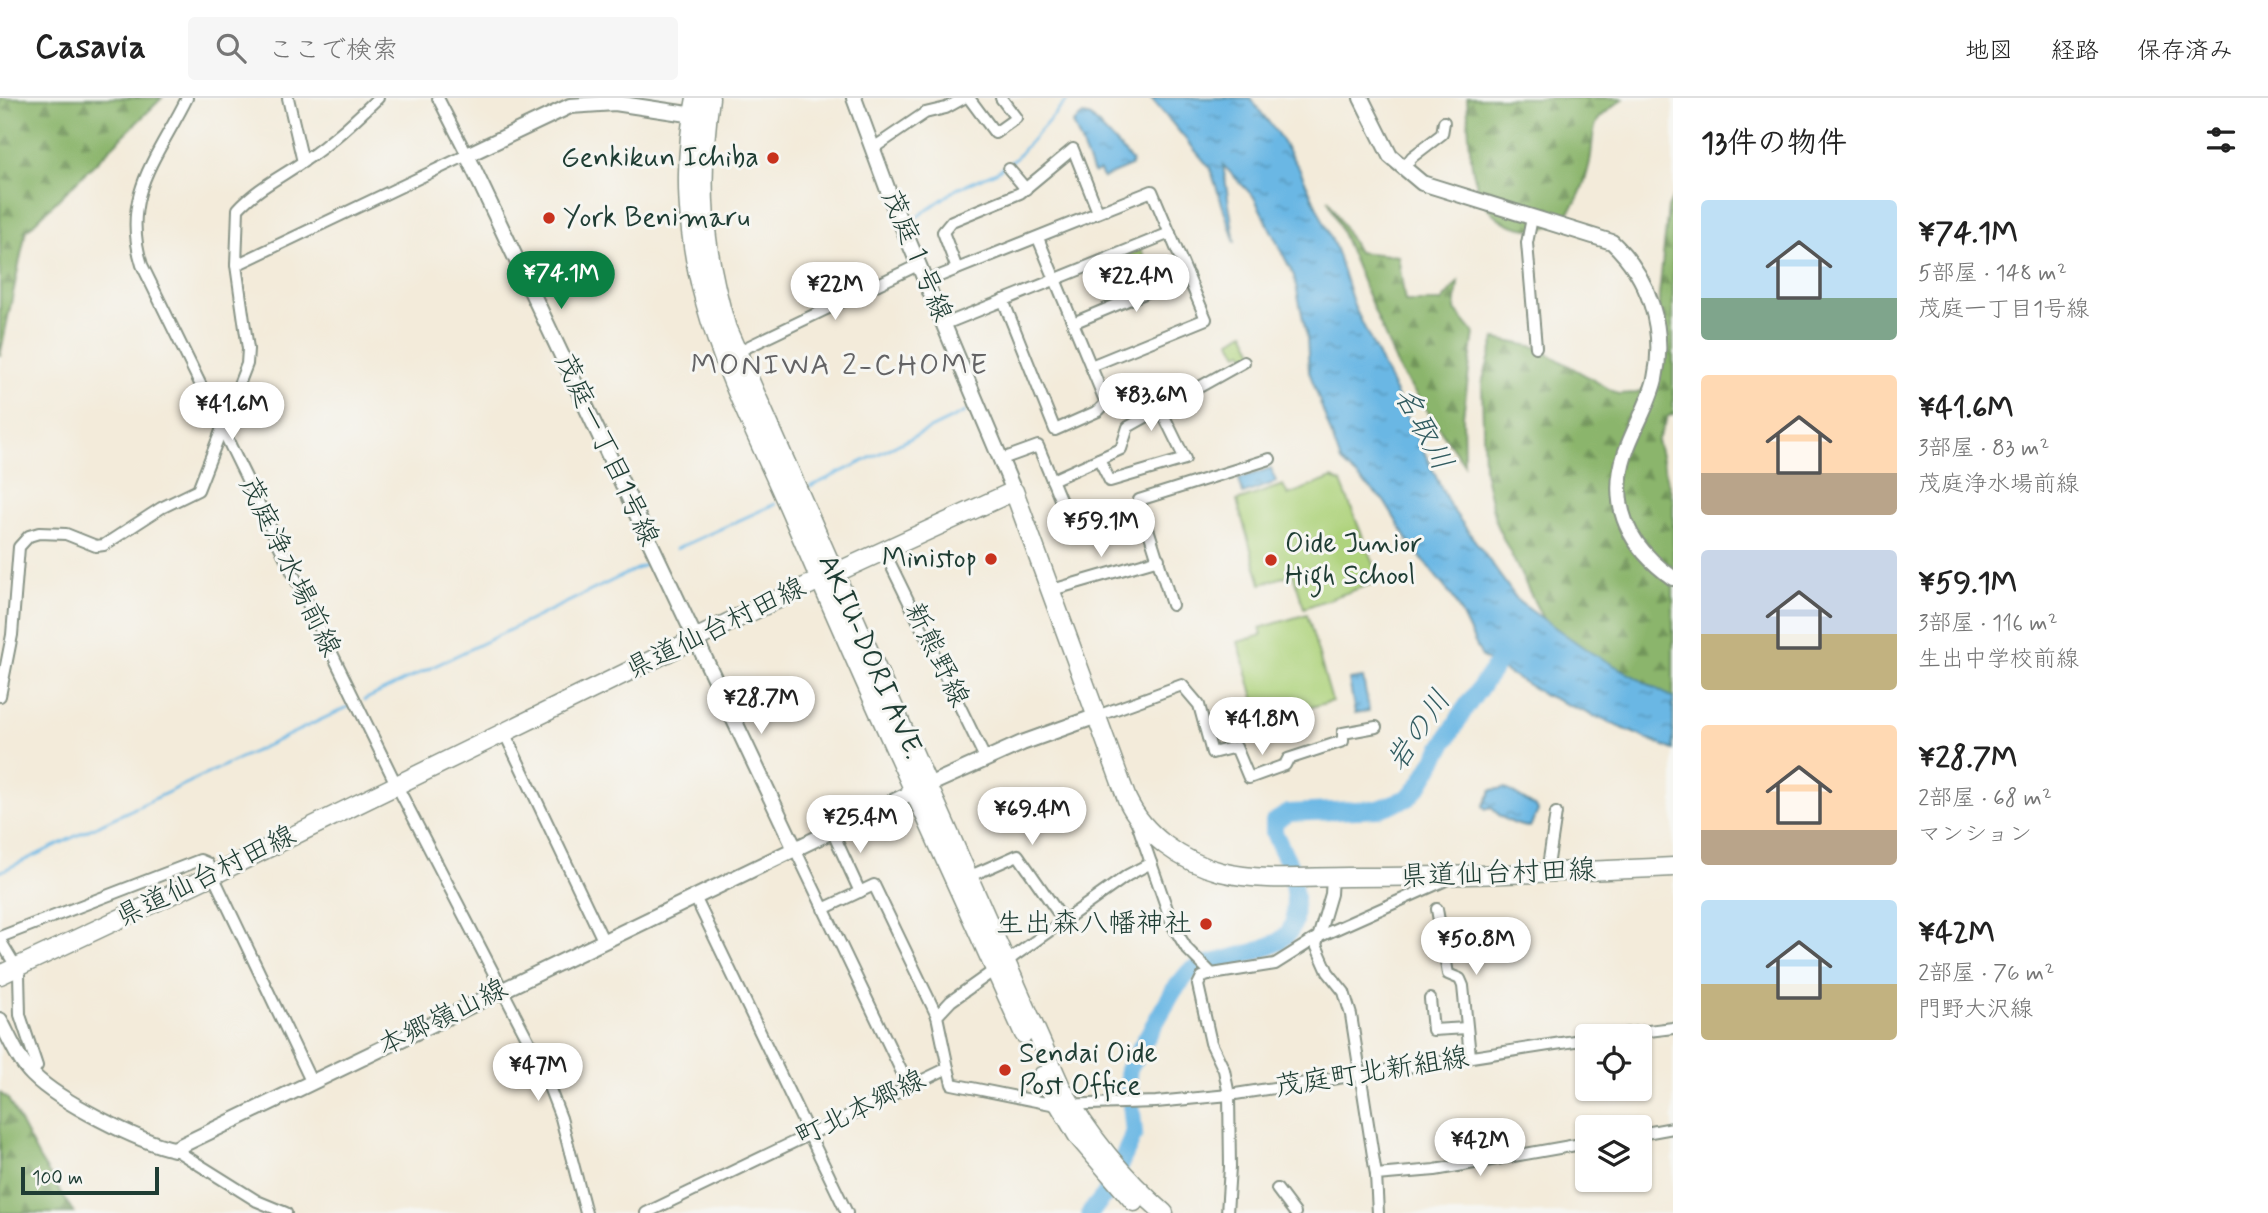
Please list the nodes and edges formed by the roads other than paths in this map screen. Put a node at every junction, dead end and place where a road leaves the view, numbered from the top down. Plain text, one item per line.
1 (187, 98) edge
2 (288, 98) edge
3 (378, 98) edge
4 (438, 98) edge
5 (710, 98) edge
6 (854, 98) edge
7 (964, 98) edge
8 (969, 98) edge
9 (1001, 98) edge
10 (1361, 98) edge
11 (699, 110) edge
12 (1444, 122) dead end
13 (872, 149) junction
14 (467, 155) junction
15 (303, 162) junction
16 (1009, 169) dead end
17 (1404, 169) junction
18 (1026, 189) junction
19 (1098, 212) junction
20 (1532, 218) junction
21 (1170, 233) junction
22 (1038, 238) junction
23 (920, 264) junction
24 (236, 265) junction
25 (957, 270) junction
26 (1188, 275) junction
27 (1055, 280) junction
28 (927, 281) junction
29 (1003, 300) junction
30 (1073, 323) junction
31 (945, 324) junction
32 (1536, 347) dead end
33 (737, 352) junction
34 (1244, 362) dead end
35 (1090, 366) junction
36 (1161, 410) junction
37 (220, 426) junction
38 (1002, 459) junction
39 (1099, 459) junction
40 (1270, 459) dead end
41 (1052, 480) junction
42 (1014, 491) junction
43 (1065, 511) dead end
44 (884, 551) junction
45 (1159, 559) junction
46 (826, 576) junction
47 (1673, 578) edge
48 (1052, 590) junction
49 (1172, 605) dead end
50 (695, 638) junction
51 (0, 696) edge
52 (1097, 716) junction
53 (1376, 727) dead end
54 (504, 732) junction
55 (986, 760) junction
56 (396, 784) junction
57 (922, 789) junction
58 (1133, 811) junction
59 (1556, 813) dead end
60 (832, 831) junction
61 (794, 849) junction
62 (1152, 863) junction
63 (1673, 867) edge
64 (1548, 873) junction
65 (213, 875) junction
66 (968, 877) junction
67 (1327, 877) junction
68 (1451, 877) junction
69 (860, 892) junction
70 (695, 897) junction
71 (823, 909) junction
72 (1437, 909) dead end
73 (1063, 920) junction
74 (1318, 937) junction
75 (0, 938) edge
76 (603, 940) junction
77 (1000, 966) junction
78 (1210, 972) junction
79 (0, 975) edge
80 (504, 989) junction
81 (1430, 999) dead end
82 (937, 1016) junction
83 (0, 1020) edge
84 (1467, 1028) junction
85 (1673, 1028) edge
86 (1652, 1031) edge
87 (1575, 1041) edge
88 (1470, 1056) junction
89 (948, 1068) junction
90 (31, 1074) junction
91 (1362, 1074) junction
92 (311, 1081) junction
93 (908, 1085) junction
94 (1228, 1096) junction
95 (1064, 1105) junction
96 (1673, 1128) edge
97 (1652, 1132) edge
98 (809, 1135) junction
99 (1575, 1145) edge
100 (174, 1149) junction
101 (1376, 1175) junction
102 (1120, 1180) junction
103 (1277, 1189) dead end
104 (286, 1213) edge
105 (586, 1213) edge
106 (646, 1213) edge
107 (847, 1213) edge
108 (1146, 1213) edge
109 (1164, 1213) edge
110 (1227, 1213) edge
111 (1295, 1213) edge
112 (1378, 1213) edge

1 - 37 street, 茂庭浄水場前線
2 - 15 street
3 - 15 street
4 - 14 street
5 - 11 main road, AKIU-DORI AVE.
6 - 13 street, 茂庭１号線
7 - 13 street
8 - 9 street
10 - 17 street
11 - 14 street
11 - 33 main road, AKIU-DORI AVE.
11 - 46 main road, AKIU-DORI AVE.
12 - 17 street
13 - 23 street, 茂庭１号線
14 - 24 street
14 - 50 street, 茂庭一丁目1号線
15 - 24 street
16 - 18 street
17 - 20 street
18 - 19 street
18 - 25 street
19 - 21 street
19 - 22 street
20 - 32 street
20 - 47 street
21 - 26 street
21 - 27 street
22 - 25 street
22 - 27 street
23 - 28 street, 茂庭１号線
23 - 33 street
24 - 37 street
25 - 28 street
26 - 30 street
26 - 35 street
27 - 29 street
27 - 30 street
28 - 31 street, 茂庭１号線
29 - 31 street
29 - 35 street
30 - 35 street
31 - 38 street, 茂庭１号線
33 - 46 main road, AKIU-DORI AVE.
34 - 36 street
36 - 39 street
36 - 39 street
37 - 51 street
37 - 56 street, 茂庭浄水場前線
38 - 41 street
38 - 42 street, 茂庭１号線
39 - 41 street
40 - 45 street
41 - 43 street
42 - 44 main road, 県道仙台村田線
42 - 48 main road
44 - 46 main road, 県道仙台村田線
44 - 55 street, 新熊野線
45 - 48 street
45 - 49 street
46 - 50 main road, 県道仙台村田線
46 - 57 main road, AKIU-DORI AVE.
48 - 52 main road
50 - 54 main road, 県道仙台村田線
50 - 61 street, 茂庭一丁目1号線
52 - 53 street
52 - 55 street, 本郷嶺山線
52 - 58 main road
54 - 56 main road, 県道仙台村田線
54 - 76 street
55 - 57 street, 本郷嶺山線
56 - 65 main road, 県道仙台村田線
56 - 80 street, 茂庭浄水場前線
57 - 60 street, 本郷嶺山線
57 - 66 main road, AKIU-DORI AVE.
57 - 77 main road, AKIU-DORI AVE.
58 - 62 street
58 - 67 main road, 県道仙台村田線
59 - 64 street
60 - 61 street, 本郷嶺山線
60 - 69 street
61 - 70 street, 本郷嶺山線
61 - 71 street
62 - 73 street
62 - 78 street
63 - 64 main road, 県道仙台村田線
64 - 68 main road, 県道仙台村田線
65 - 75 street
65 - 79 main road, 県道仙台村田線
65 - 92 street
66 - 73 street
66 - 77 main road, AKIU-DORI AVE.
67 - 68 main road, 県道仙台村田線
67 - 74 street
68 - 74 street
69 - 71 street
69 - 82 street, 町北本郷線
70 - 76 street, 本郷嶺山線
70 - 98 street
71 - 93 street
72 - 84 street
73 - 77 street
74 - 78 street
74 - 91 street
75 - 90 street
76 - 80 street, 本郷嶺山線
77 - 82 street
77 - 95 main road, AKIU-DORI AVE.
78 - 94 street
80 - 92 street, 本郷嶺山線
80 - 105 street, 茂庭浄水場前線
81 - 84 street
82 - 89 street, 町北本郷線
83 - 90 street
84 - 88 street
85 - 86 street
87 - 88 street, 茂庭町北新組線
88 - 91 street, 茂庭町北新組線
89 - 93 street, 町北本郷線
89 - 95 street, 茂庭町北新組線
90 - 100 street
91 - 94 street, 茂庭町北新組線
91 - 101 street
92 - 100 street, 本郷嶺山線
93 - 98 street, 町北本郷線
94 - 95 street, 茂庭町北新組線
94 - 110 street
95 - 102 main road, AKIU-DORI AVE.
96 - 97 street
98 - 106 street, 町北本郷線
98 - 107 street
99 - 101 street
100 - 104 street
101 - 112 street
102 - 108 main road, AKIU-DORI AVE.
102 - 109 main road, AKIU-DORI AVE.
103 - 111 street

